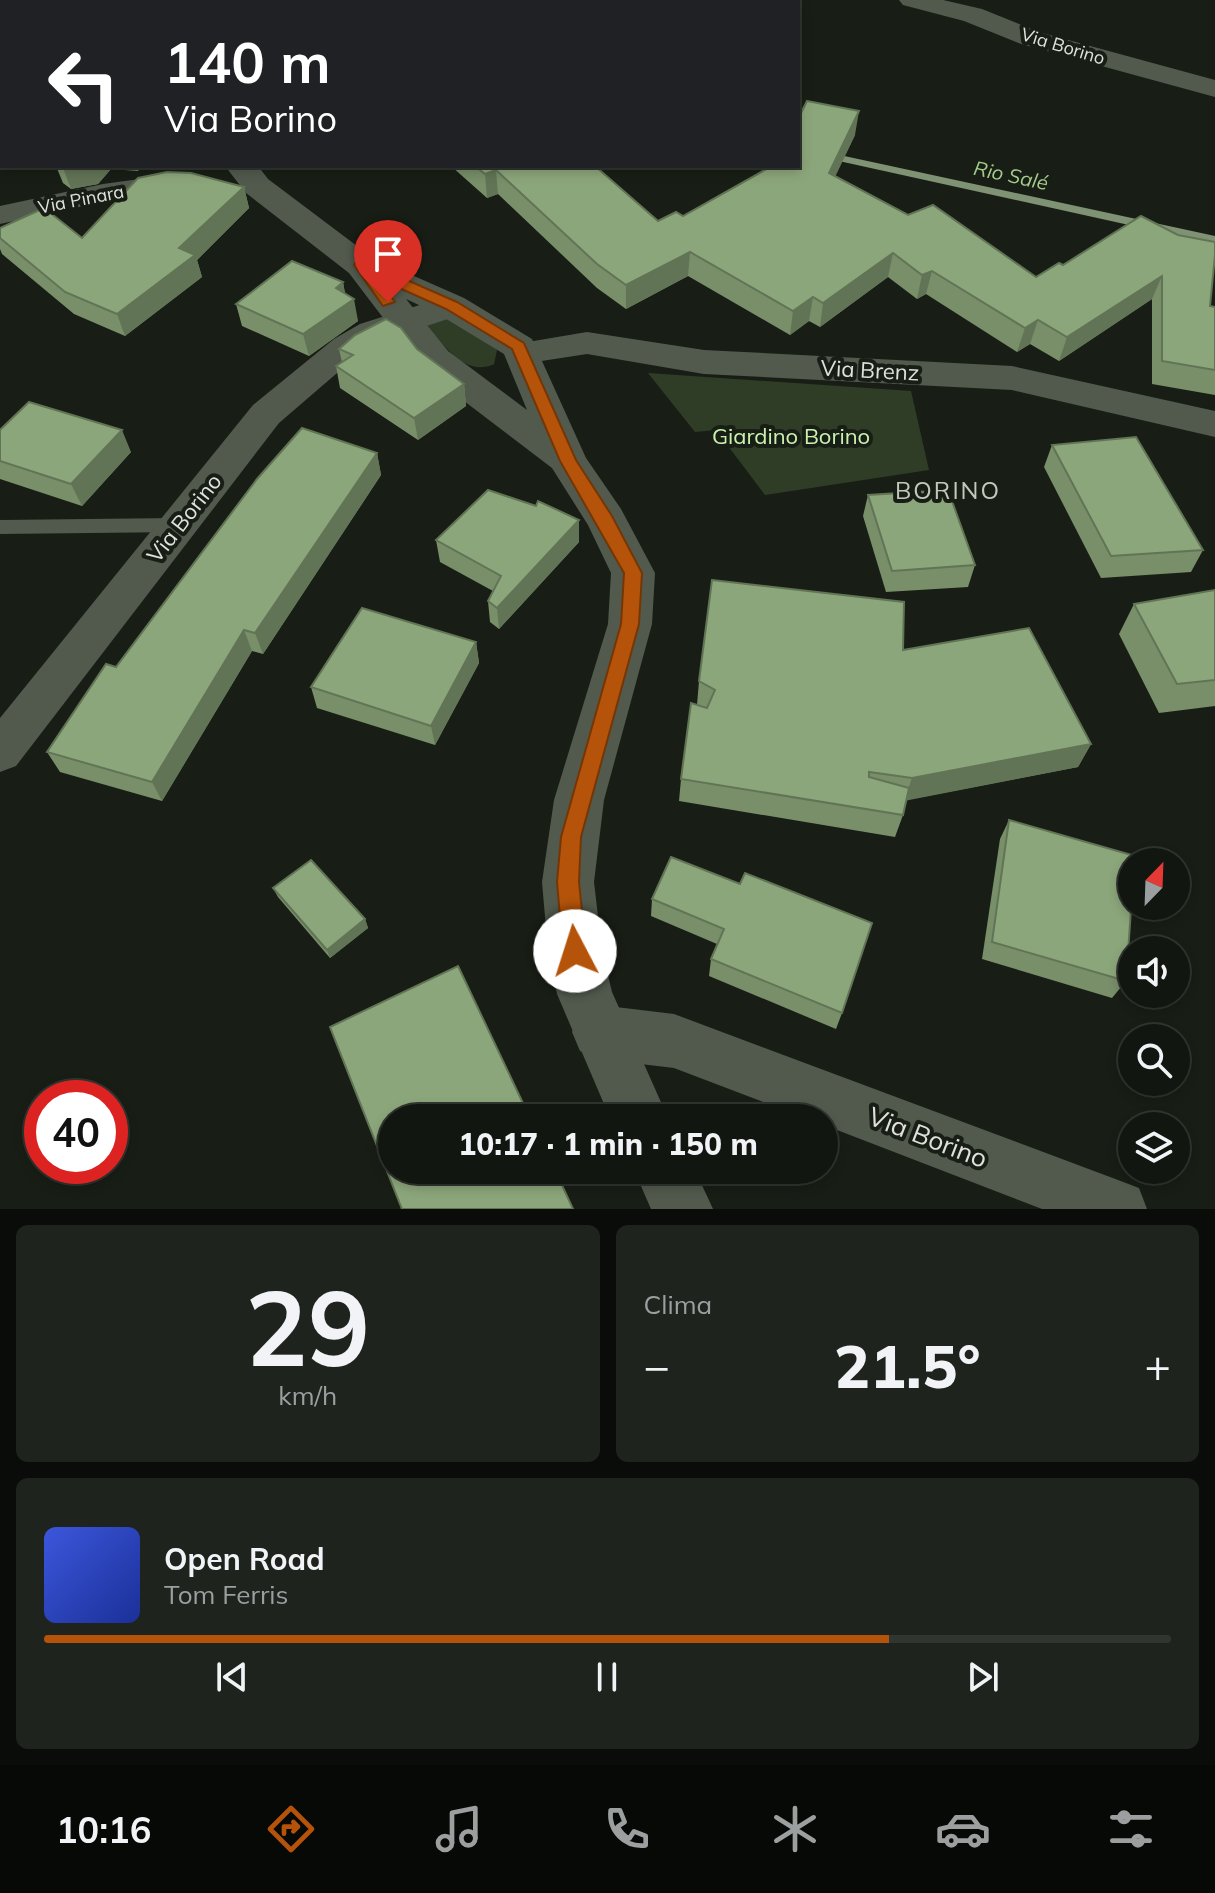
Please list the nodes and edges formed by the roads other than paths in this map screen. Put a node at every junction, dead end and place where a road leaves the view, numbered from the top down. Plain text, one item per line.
1 (912, 0) edge
2 (1215, 89) edge
3 (249, 176) edge
4 (0, 215) edge
5 (361, 265) junction
6 (451, 306) junction
7 (402, 321) junction
8 (524, 357) junction
9 (458, 378) junction
10 (1215, 424) edge
11 (568, 461) junction
12 (179, 525) junction
13 (0, 527) edge
14 (0, 752) edge
15 (599, 1032) junction
16 (632, 1104) edge
17 (670, 1184) edge
18 (682, 1209) edge
19 (1118, 1209) edge

1 - 2 street, Via Borino
3 - 4 street, Via Pinara
3 - 5 street
5 - 6 street
5 - 7 street
6 - 7 street, Via Borino
6 - 8 street
7 - 9 street
7 - 12 street, Via Borino
8 - 9 street
8 - 10 street, Via Brenz
8 - 11 street
9 - 11 street
11 - 15 street
12 - 13 lane
12 - 14 street, Via Borino
15 - 16 street
15 - 19 street, Via Borino
17 - 18 street

